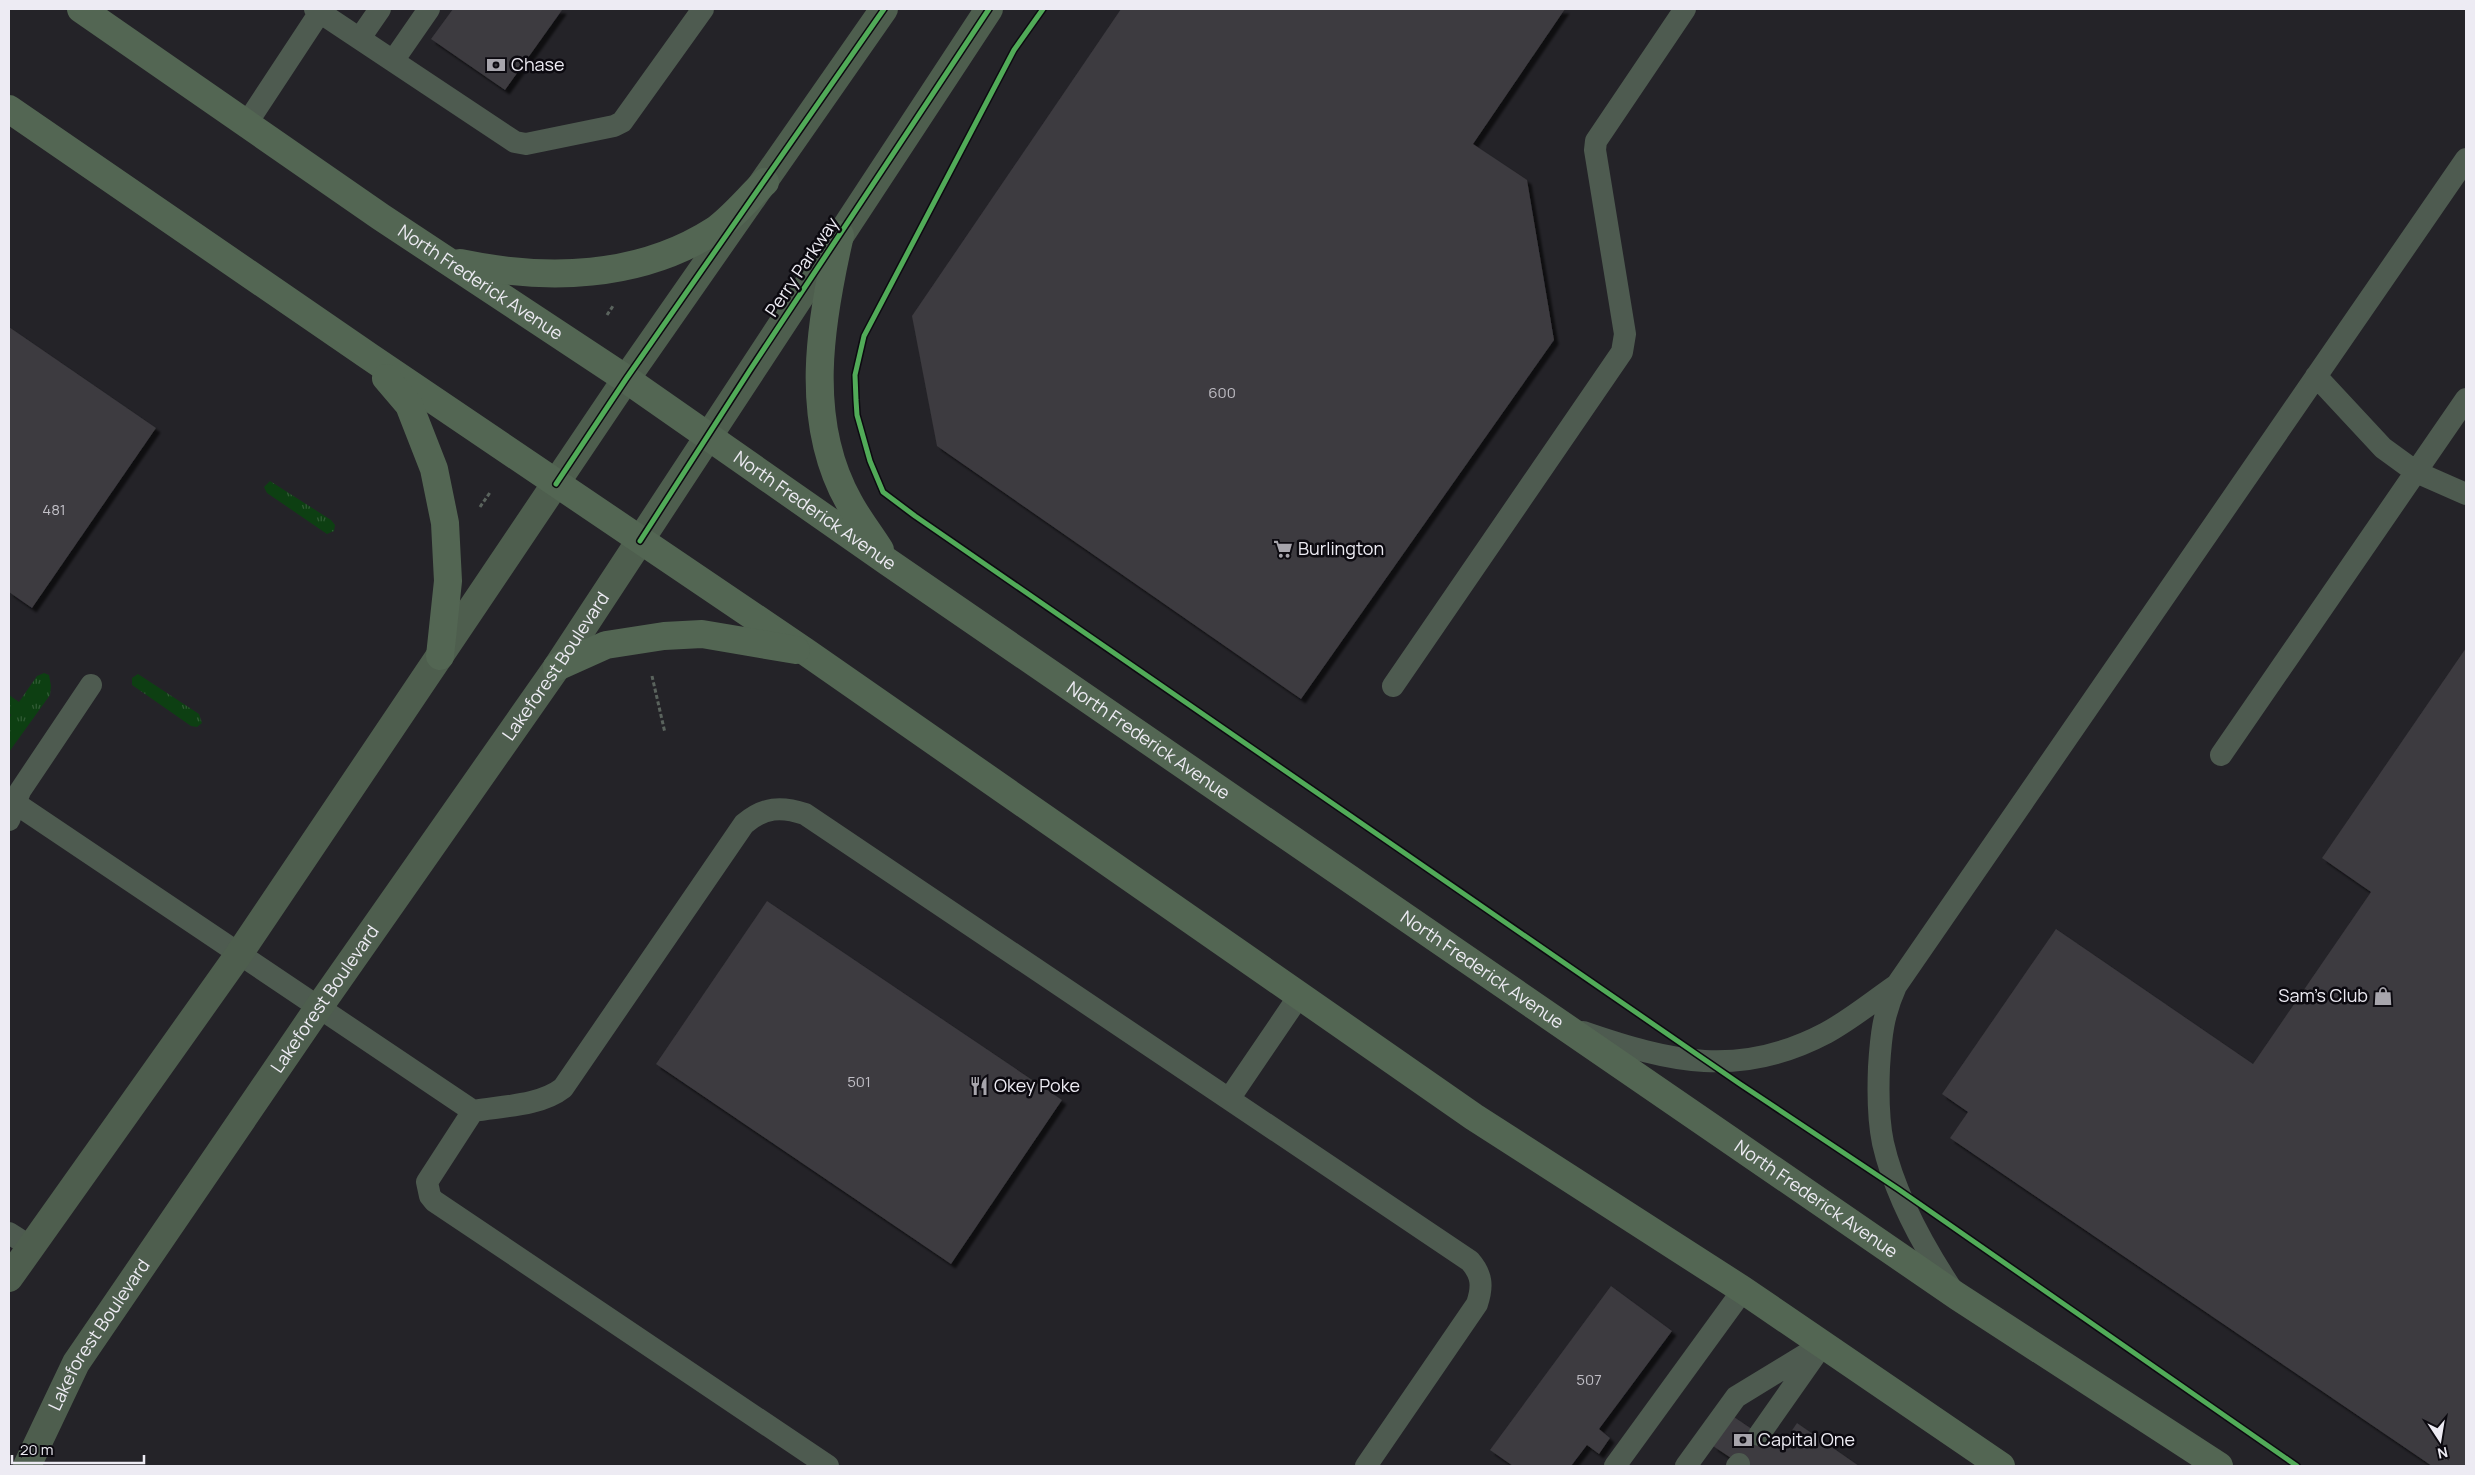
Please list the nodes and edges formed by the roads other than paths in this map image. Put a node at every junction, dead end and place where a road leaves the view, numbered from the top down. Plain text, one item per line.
1 (81, 9) edge
2 (380, 9) edge
3 (429, 9) edge
4 (703, 9) edge
5 (884, 9) edge
6 (989, 9) edge
7 (1685, 9) edge
8 (318, 10) edge
9 (360, 38) junction
10 (393, 61) junction
11 (9, 109) edge
12 (247, 122) junction
13 (2466, 159) edge
14 (765, 182) junction
15 (840, 235) junction
16 (446, 260) junction
17 (370, 357) junction
18 (2316, 376) junction
19 (626, 379) junction
20 (2466, 399) edge
21 (706, 437) junction
22 (2416, 472) junction
23 (556, 484) junction
24 (2466, 494) edge
25 (640, 541) junction
26 (888, 562) junction
27 (806, 652) junction
28 (440, 656) junction
29 (557, 667) junction
30 (91, 685) dead end
31 (1393, 686) dead end
32 (2221, 755) dead end
33 (11, 807) edge
34 (239, 954) junction
35 (1896, 986) junction
36 (1299, 996) junction
37 (319, 1007) junction
38 (1568, 1027) junction
39 (1229, 1099) junction
40 (473, 1111) junction
41 (20, 1240) edge
42 (9, 1278) edge
43 (1743, 1290) junction
44 (1957, 1296) junction
45 (1823, 1344) junction
46 (1759, 1434) dead end
47 (27, 1466) edge
48 (828, 1466) edge
49 (1366, 1466) edge
50 (1615, 1466) edge
51 (1686, 1466) edge
52 (2001, 1466) edge
53 (2219, 1466) edge

1 - 12 main road, North Frederick Avenue
2 - 9 lane
3 - 10 lane
4 - 10 lane
5 - 14 street
6 - 15 street, Perry Parkway
7 - 31 lane
8 - 9 lane
8 - 12 lane
9 - 10 lane
11 - 17 main road
12 - 16 main road, North Frederick Avenue
13 - 18 lane
14 - 16 main road
14 - 19 street
15 - 21 street, Perry Parkway
15 - 26 main road
16 - 19 main road, North Frederick Avenue
17 - 23 main road
17 - 28 main road
18 - 22 lane
18 - 35 lane
19 - 21 main road, North Frederick Avenue
19 - 23 street
20 - 22 lane
21 - 25 street, Perry Parkway
21 - 26 main road, North Frederick Avenue
22 - 24 lane
22 - 32 lane
23 - 25 main road
23 - 28 street
25 - 27 main road
25 - 29 street, Lakeforest Boulevard
26 - 38 main road, North Frederick Avenue
27 - 29 main road
27 - 36 main road
28 - 34 street
29 - 37 street, Lakeforest Boulevard
30 - 33 lane
33 - 34 lane
34 - 37 lane
34 - 41 street
35 - 38 lane
35 - 44 lane
36 - 39 lane
36 - 43 main road
37 - 40 lane
37 - 47 street, Lakeforest Boulevard
38 - 44 main road, North Frederick Avenue
39 - 40 lane
39 - 49 lane
40 - 48 lane
41 - 42 street
43 - 45 main road
43 - 50 lane
44 - 53 main road, North Frederick Avenue
45 - 46 lane
45 - 51 lane
45 - 52 main road

